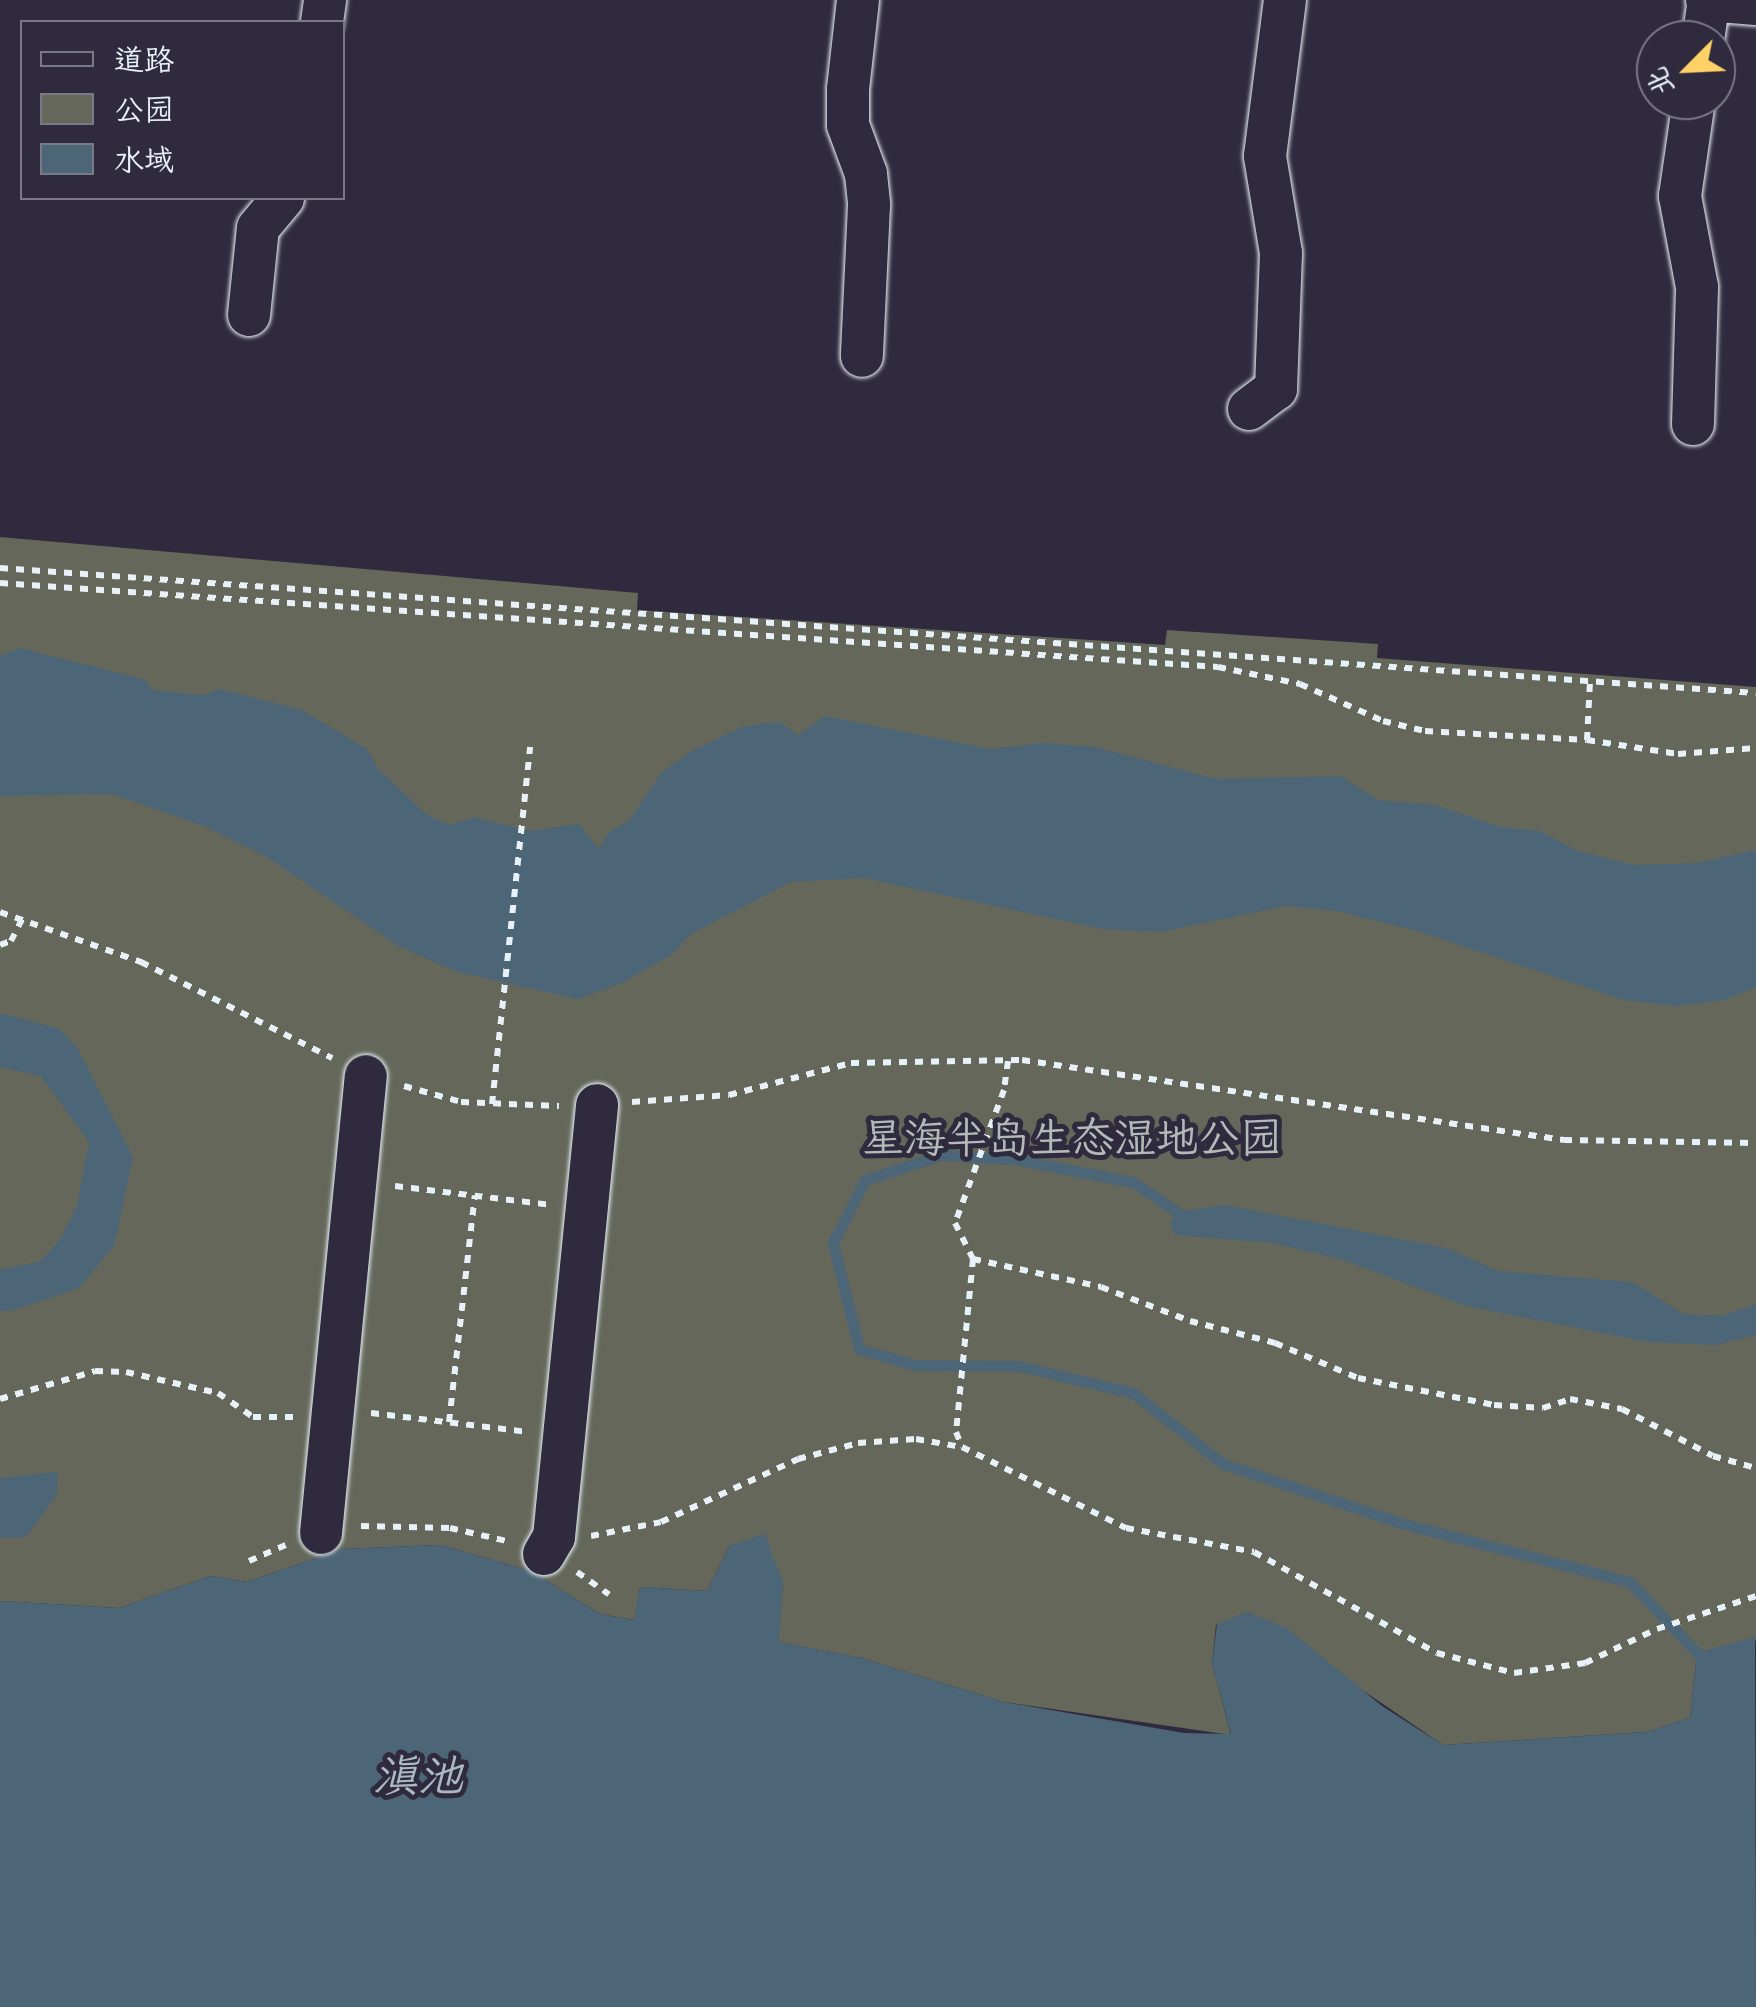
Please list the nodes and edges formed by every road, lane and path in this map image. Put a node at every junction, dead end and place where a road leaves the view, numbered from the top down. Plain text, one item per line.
1 (858, 0) edge
2 (1285, 0) edge
3 (1708, 0) edge
4 (1756, 4) edge
5 (1691, 120) edge
6 (281, 200) edge
7 (249, 315) dead end
8 (862, 356) dead end
9 (1250, 409) dead end
10 (1693, 424) dead end
11 (0, 568) edge
12 (0, 584) edge
13 (624, 614) junction
14 (624, 628) junction
15 (1590, 681) junction
16 (1756, 693) edge
17 (1588, 740) junction
18 (530, 747) dead end
19 (1756, 748) edge
20 (0, 912) edge
21 (22, 919) junction
22 (0, 944) edge
23 (1008, 1060) junction
24 (366, 1076) junction
25 (492, 1104) junction
26 (597, 1105) junction
27 (1756, 1143) edge
28 (356, 1182) junction
29 (474, 1196) junction
30 (587, 1209) junction
31 (973, 1259) junction
32 (0, 1398) edge
33 (333, 1409) junction
34 (449, 1422) junction
35 (564, 1436) junction
36 (962, 1447) junction
37 (1756, 1468) edge
38 (320, 1533) junction
39 (549, 1545) junction
40 (249, 1560) dead end
41 (608, 1594) dead end
42 (1754, 1598) edge

1 - 8 street
2 - 9 street
3 - 4 street
5 - 10 street
6 - 7 street
11 - 13 path
12 - 14 path
13 - 14 path
13 - 15 path
14 - 17 path
15 - 16 path
15 - 17 path
17 - 19 path
18 - 25 path
20 - 21 path
21 - 22 path
21 - 24 path
23 - 26 path
23 - 27 path
23 - 31 path
24 - 25 path
24 - 28 street
25 - 26 path
26 - 30 street
28 - 29 path
28 - 33 street
29 - 30 path
29 - 34 path
30 - 35 street
31 - 36 path
31 - 37 path
32 - 33 path
33 - 34 path
33 - 38 street
34 - 35 path
35 - 39 street
36 - 39 path
36 - 42 path
38 - 39 path
38 - 40 path
39 - 41 path

